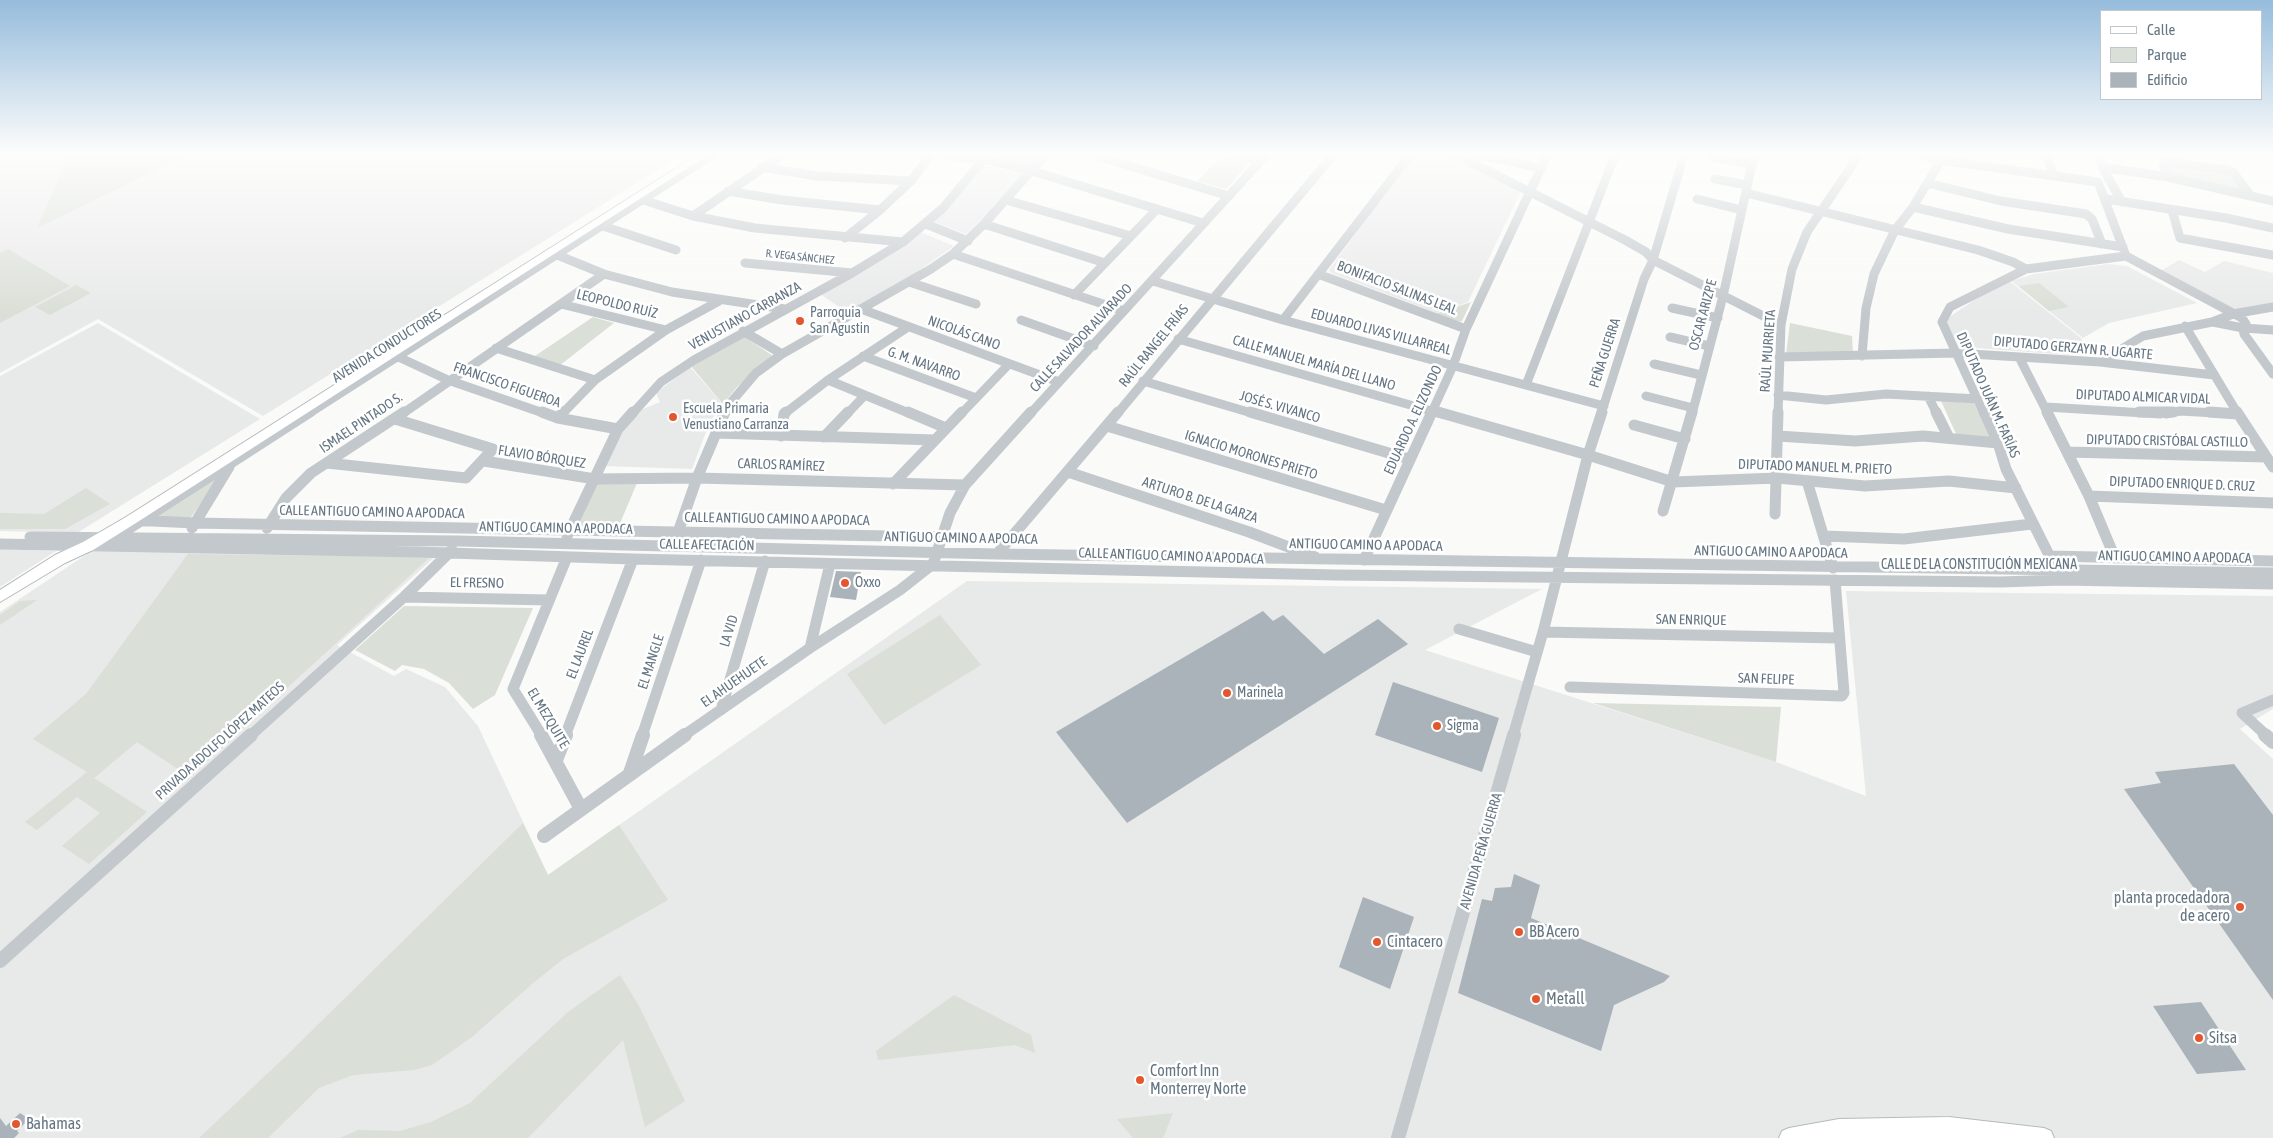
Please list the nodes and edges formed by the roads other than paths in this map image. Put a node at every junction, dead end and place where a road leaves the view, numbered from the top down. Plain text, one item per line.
1 (608, 208) edge
2 (626, 208) edge
3 (668, 208) edge
4 (704, 208) edge
5 (861, 208) edge
6 (943, 208) edge
7 (999, 208) edge
8 (1034, 208) edge
9 (1154, 208) edge
10 (1217, 208) edge
11 (1287, 208) edge
12 (1369, 208) edge
13 (1522, 208) edge
14 (1563, 208) edge
15 (1594, 208) edge
16 (1668, 208) edge
17 (1734, 208) edge
18 (1808, 208) edge
19 (1824, 208) edge
20 (1912, 208) edge
21 (1922, 208) edge
22 (2047, 208) edge
23 (2109, 208) edge
24 (2160, 208) edge
25 (1157, 209) junction
26 (880, 210) joint
27 (1742, 210) joint
28 (2172, 210) junction
29 (1821, 212) junction
30 (693, 216) junction
31 (1589, 222) junction
32 (1203, 223) junction
33 (926, 224) junction
34 (984, 224) junction
35 (599, 225) junction
36 (2273, 228) edge
37 (1896, 230) junction
38 (1131, 236) junction
39 (845, 238) junction
40 (968, 241) junction
41 (903, 242) junction
42 (2102, 244) junction
43 (676, 250) dead end
44 (2124, 252) junction
45 (553, 254) junction
46 (953, 254) junction
47 (2273, 255) edge
48 (1653, 260) junction
49 (745, 263) dead end
50 (1105, 263) junction
51 (2026, 269) junction
52 (604, 274) junction
53 (852, 274) junction
54 (1318, 274) junction
55 (1153, 281) junction
56 (909, 282) junction
57 (1074, 295) junction
58 (1723, 296) junction
59 (1211, 299) junction
60 (720, 301) junction
61 (561, 304) junction
62 (976, 304) dead end
63 (2273, 307) edge
64 (1672, 308) dead end
65 (785, 309) junction
66 (860, 310) junction
67 (1124, 311) junction
68 (2234, 314) junction
69 (1718, 318) junction
70 (1021, 320) dead end
71 (1283, 320) junction
72 (2212, 322) junction
73 (1781, 325) junction
74 (2185, 326) junction
75 (908, 327) junction
76 (2243, 328) junction
77 (1466, 329) junction
78 (666, 330) junction
79 (2269, 330) edge
80 (743, 331) junction
81 (1670, 337) dead end
82 (1178, 339) junction
83 (2273, 341) edge
84 (1094, 346) junction
85 (1709, 346) junction
86 (496, 348) junction
87 (1955, 353) junction
88 (782, 354) junction
89 (394, 355) junction
90 (863, 356) junction
91 (1862, 356) junction
92 (2019, 356) junction
93 (1779, 357) junction
94 (2100, 362) junction
95 (1009, 364) junction
96 (1654, 364) dead end
97 (1453, 366) junction
98 (2271, 368) edge
99 (1701, 375) junction
100 (2214, 375) junction
101 (448, 380) junction
102 (595, 380) junction
103 (828, 380) junction
104 (1143, 381) junction
105 (1059, 382) junction
106 (1526, 385) junction
107 (865, 395) junction
108 (1778, 395) junction
109 (1646, 396) dead end
110 (1928, 396) junction
111 (976, 398) junction
112 (1978, 399) junction
113 (1604, 406) junction
114 (2046, 407) junction
115 (1693, 408) junction
116 (1432, 411) junction
117 (2238, 414) junction
118 (395, 418) junction
119 (558, 418) junction
120 (1634, 425) dead end
121 (1107, 426) junction
122 (946, 428) junction
123 (618, 429) junction
124 (716, 433) junction
125 (781, 436) junction
126 (1778, 436) junction
127 (824, 437) junction
128 (458, 438) joint
129 (1949, 438) junction
130 (1685, 439) junction
131 (934, 440) junction
132 (1998, 443) junction
133 (2067, 452) junction
134 (1588, 455) junction
135 (2266, 457) junction
136 (1409, 459) junction
137 (484, 461) junction
138 (231, 463) junction
139 (327, 463) junction
140 (2273, 467) edge
141 (1068, 472) junction
142 (427, 475) joint
143 (466, 478) joint
144 (697, 478) junction
145 (1777, 478) junction
146 (595, 479) junction
147 (1807, 481) junction
148 (1673, 482) junction
149 (893, 484) junction
150 (965, 485) junction
151 (2016, 488) junction
152 (2089, 496) junction
153 (2273, 503) edge
154 (1386, 510) junction
155 (1664, 511) dead end
156 (1775, 514) dead end
157 (136, 520) junction
158 (195, 523) junction
159 (2032, 524) junction
160 (269, 525) junction
161 (570, 530) junction
162 (679, 532) junction
163 (1824, 536) junction
164 (0, 537) edge
165 (942, 537) junction
166 (186, 538) junction
167 (260, 539) junction
168 (96, 540) junction
169 (458, 541) junction
170 (0, 544) edge
171 (563, 544) junction
172 (73, 546) junction
173 (673, 547) junction
174 (938, 552) junction
175 (450, 554) junction
176 (997, 554) junction
177 (2050, 556) junction
178 (566, 557) junction
179 (2115, 558) junction
180 (60, 559) junction
181 (633, 559) junction
182 (1321, 559) junction
183 (701, 560) junction
184 (1364, 560) junction
185 (765, 561) junction
186 (2273, 561) edge
187 (1560, 563) junction
188 (830, 564) junction
189 (933, 564) junction
190 (1834, 574) junction
191 (2273, 574) edge
192 (2059, 575) junction
193 (1558, 578) junction
194 (2273, 584) edge
195 (0, 597) edge
196 (404, 597) junction
197 (549, 600) junction
198 (1459, 629) dead end
199 (1543, 632) junction
200 (1838, 638) junction
201 (810, 648) junction
202 (1537, 652) junction
203 (1570, 687) dead end
204 (2273, 700) edge
205 (721, 710) junction
206 (2273, 742) edge
207 (556, 760) junction
208 (630, 773) junction
209 (581, 809) junction
210 (544, 836) dead end
211 (0, 961) edge
212 (1908, 1133) edge
213 (1398, 1138) edge
214 (1789, 1138) edge
215 (2044, 1138) edge

1 - 168 main road, AVENIDA CONDUCTORES
2 - 35 main road, AVENIDA CONDUCTORES
3 - 30 street
4 - 30 street
5 - 26 street
6 - 33 street, VENUSTIANO CARRANZA
7 - 34 street
8 - 38 street
9 - 25 street
10 - 32 street, CALLE SALVADOR ALVARADO
11 - 59 street, RAÚL RANGEL FRÍAS
12 - 54 street
13 - 77 street, EDUARDO A. ELIZONDO
14 - 31 street
15 - 31 street
16 - 48 street, PEÑA GUERRA
17 - 27 street
18 - 29 street
19 - 29 street, RAÚL MURRIETA
20 - 37 street
21 - 42 street
22 - 42 street
23 - 44 street
24 - 28 street
25 - 32 street
25 - 38 street
26 - 39 street
27 - 58 street, OSCAR ARIZPE
28 - 36 street
28 - 47 street
29 - 37 street
29 - 73 street, RAÚL MURRIETA
30 - 39 street
31 - 48 street
31 - 106 street
32 - 55 street, CALLE SALVADOR ALVARADO
33 - 40 street
33 - 41 street, VENUSTIANO CARRANZA
34 - 40 street
34 - 50 street
35 - 43 street
35 - 45 main road, AVENIDA CONDUCTORES
37 - 51 street
37 - 91 street
38 - 50 street
39 - 41 street
40 - 46 street
41 - 53 street, VENUSTIANO CARRANZA
42 - 44 street
44 - 51 street, DIPUTADO JUÁN M. FARÍAS
44 - 68 street
45 - 52 street
45 - 89 main road, AVENIDA CONDUCTORES
46 - 56 street
46 - 57 street
48 - 58 street
48 - 113 street, PEÑA GUERRA
49 - 53 street, R. VEGA SÁNCHEZ
50 - 57 street
51 - 87 street, DIPUTADO JUÁN M. FARÍAS
52 - 60 street
52 - 61 street
53 - 65 street, VENUSTIANO CARRANZA
54 - 71 street
54 - 77 street, BONIFACIO SALINAS LEAL
55 - 59 street, EDUARDO LIVAS VILLARREAL
55 - 67 street, CALLE SALVADOR ALVARADO
56 - 62 street
56 - 66 street
57 - 67 street
58 - 69 street, OSCAR ARIZPE
58 - 73 street
59 - 71 street, EDUARDO LIVAS VILLARREAL
59 - 82 street, RAÚL RANGEL FRÍAS
60 - 65 street
60 - 78 street
61 - 78 street, LEOPOLDO RUÍZ
61 - 86 street, ISMAEL PINTADO S.
63 - 68 street
64 - 69 street
65 - 80 street, VENUSTIANO CARRANZA
66 - 75 street, NICOLÁS CANO
66 - 88 street
67 - 84 street, CALLE SALVADOR ALVARADO
68 - 72 street
68 - 76 street
69 - 85 street, OSCAR ARIZPE
70 - 84 street
71 - 97 street, EDUARDO LIVAS VILLARREAL
72 - 74 street
72 - 76 street
73 - 93 street, RAÚL MURRIETA
74 - 94 street
74 - 100 street
75 - 90 street
75 - 95 street, NICOLÁS CANO
76 - 79 street
76 - 98 street
77 - 97 street, EDUARDO A. ELIZONDO
78 - 102 street
79 - 83 street
80 - 88 street
80 - 123 street, VENUSTIANO CARRANZA
81 - 85 street
82 - 104 street, RAÚL RANGEL FRÍAS
82 - 116 street, CALLE MANUEL MARÍA DEL LLANO
84 - 105 street, CALLE SALVADOR ALVARADO
85 - 99 street, OSCAR ARIZPE
86 - 101 street, ISMAEL PINTADO S.
86 - 102 street
87 - 91 street, DIPUTADO GERZAYN R. UGARTE
87 - 92 street, DIPUTADO GERZAYN R. UGARTE
87 - 112 street, DIPUTADO JUÁN M. FARÍAS
88 - 124 street
89 - 101 street, FRANCISCO FIGUEROA
89 - 138 street
89 - 157 main road, AVENIDA CONDUCTORES
90 - 103 street
90 - 111 street, G. M. NAVARRO
91 - 93 street, DIPUTADO GERZAYN R. UGARTE
92 - 94 street, DIPUTADO GERZAYN R. UGARTE
92 - 114 street
93 - 108 street, RAÚL MURRIETA
94 - 100 street, DIPUTADO GERZAYN R. UGARTE
95 - 105 street, NICOLÁS CANO
95 - 111 street
96 - 99 street
97 - 106 street, EDUARDO LIVAS VILLARREAL
97 - 116 street, EDUARDO A. ELIZONDO
99 - 115 street, OSCAR ARIZPE
100 - 117 street
101 - 118 street, ISMAEL PINTADO S.
101 - 119 street, FRANCISCO FIGUEROA
102 - 119 street
103 - 107 street
103 - 125 street
104 - 121 street, RAÚL RANGEL FRÍAS
104 - 136 street, JOSÉ S. VIVANCO
105 - 150 street, CALLE SALVADOR ALVARADO
106 - 113 street, EDUARDO LIVAS VILLARREAL
107 - 122 street
107 - 127 street
108 - 110 street
108 - 126 street, RAÚL MURRIETA
109 - 115 street
110 - 112 street
110 - 129 street
111 - 122 street
112 - 132 street, DIPUTADO JUÁN M. FARÍAS
113 - 134 street, PEÑA GUERRA
114 - 117 street, DIPUTADO ALMICAR VIDAL
114 - 133 street
115 - 130 street, OSCAR ARIZPE
116 - 134 street, CALLE MANUEL MARÍA DEL LLANO
116 - 136 street, EDUARDO A. ELIZONDO
117 - 135 street
118 - 128 street
118 - 139 street, ISMAEL PINTADO S.
119 - 123 street, FRANCISCO FIGUEROA
120 - 130 street
121 - 141 street, RAÚL RANGEL FRÍAS
121 - 154 street, IGNACIO MORONES PRIETO
122 - 131 street
123 - 146 street, VENUSTIANO CARRANZA
124 - 125 street
124 - 144 street
125 - 127 street
126 - 129 street
126 - 145 street, RAÚL MURRIETA
127 - 131 street
128 - 137 street
129 - 132 street
130 - 148 street, OSCAR ARIZPE
131 - 149 street
132 - 151 street, DIPUTADO JUÁN M. FARÍAS
133 - 135 street, DIPUTADO CRISTÓBAL CASTILLO
133 - 152 street
134 - 148 street, DIPUTADO MANUEL M. PRIETO
134 - 187 street, PEÑA GUERRA
135 - 140 street
136 - 154 street, EDUARDO A. ELIZONDO
137 - 143 street
137 - 146 street, FLAVIO BÓRQUEZ
138 - 157 street
138 - 158 street
139 - 142 street
139 - 160 street, ISMAEL PINTADO S.
141 - 176 street, RAÚL RANGEL FRÍAS
141 - 182 street, ARTURO B. DE LA GARZA
142 - 143 street
144 - 146 street, CARLOS RAMÍREZ
144 - 149 street, CARLOS RAMÍREZ
144 - 162 street
145 - 147 street, DIPUTADO MANUEL M. PRIETO
145 - 148 street, DIPUTADO MANUEL M. PRIETO
145 - 156 street, RAÚL MURRIETA
146 - 161 street, VENUSTIANO CARRANZA
147 - 151 street, DIPUTADO MANUEL M. PRIETO
147 - 163 street, SAN FELIPE
148 - 155 street, OSCAR ARIZPE
149 - 150 street, CARLOS RAMÍREZ
150 - 165 street, CALLE SALVADOR ALVARADO
151 - 159 street, DIPUTADO JUÁN M. FARÍAS
152 - 153 street, DIPUTADO ENRIQUE D. CRUZ
152 - 179 street
154 - 184 street, EDUARDO A. ELIZONDO
157 - 158 street, CALLE ANTIGUO CAMINO A APODACA
157 - 168 main road, AVENIDA CONDUCTORES
158 - 160 street, CALLE ANTIGUO CAMINO A APODACA
158 - 166 street
159 - 163 street
159 - 177 street, DIPUTADO JUÁN M. FARÍAS
160 - 161 street, CALLE ANTIGUO CAMINO A APODACA
160 - 167 street, ISMAEL PINTADO S.
161 - 162 street, CALLE ANTIGUO CAMINO A APODACA
161 - 171 street, VENUSTIANO CARRANZA
162 - 165 street, CALLE ANTIGUO CAMINO A APODACA
162 - 173 street
163 - 190 street, SAN FELIPE
164 - 168 street, CALLE ANTIGUO CAMINO A APODACA
165 - 174 street, CALLE SALVADOR ALVARADO
166 - 167 street, CALLE ANTIGUO CAMINO A APODACA
166 - 168 street, CALLE ANTIGUO CAMINO A APODACA
167 - 169 street, CALLE ANTIGUO CAMINO A APODACA
168 - 172 main road
168 - 175 street, CALLE ANTIGUO CAMINO A APODACA
168 - 180 main road
169 - 171 street, ANTIGUO CAMINO A APODACA
169 - 175 street, PRIVADA ADOLFO LÓPEZ MATEOS
170 - 172 street
171 - 173 street, ANTIGUO CAMINO A APODACA
172 - 180 main road
173 - 174 street, ANTIGUO CAMINO A APODACA
174 - 176 street, ANTIGUO CAMINO A APODACA
174 - 189 street, EL AHUEHUETE
175 - 178 street, CALLE AFECTACIÓN
175 - 196 street, PRIVADA ADOLFO LÓPEZ MATEOS
176 - 182 street, ANTIGUO CAMINO A APODACA
177 - 179 street
177 - 192 street, DIPUTADO JUÁN M. FARÍAS
178 - 181 street, CALLE AFECTACIÓN
178 - 197 street, EL MEZQUITE
179 - 186 street
180 - 195 main road
181 - 183 street, CALLE AFECTACIÓN
181 - 207 street, EL LAUREL
182 - 184 street, ANTIGUO CAMINO A APODACA
183 - 185 street, CALLE AFECTACIÓN
183 - 208 street, EL MANGLE
184 - 187 street, ANTIGUO CAMINO A APODACA
185 - 188 street, CALLE AFECTACIÓN
185 - 205 street, LA VID
187 - 190 street, ANTIGUO CAMINO A APODACA
187 - 193 street, AVENIDA PEÑA GUERRA
188 - 189 street, CALLE AFECTACIÓN
188 - 201 street
189 - 193 street, CALLE ANTIGUO CAMINO A APODACA
189 - 201 street, EL AHUEHUETE
190 - 192 street, CALLE DE LA CONSTITUCIÓN MEXICANA
190 - 193 street, CALLE ANTIGUO CAMINO A APODACA
190 - 200 street, SAN FELIPE
191 - 192 street, ANTIGUO CAMINO A APODACA
192 - 194 street, CALLE DE LA CONSTITUCIÓN MEXICANA
193 - 199 street, AVENIDA PEÑA GUERRA
196 - 197 street, EL FRESNO
196 - 211 street, PRIVADA ADOLFO LÓPEZ MATEOS
197 - 207 street, EL MEZQUITE
198 - 202 street
199 - 200 street, SAN ENRIQUE
199 - 202 street, AVENIDA PEÑA GUERRA
200 - 203 street, SAN FELIPE
201 - 205 street, EL AHUEHUETE
202 - 213 street, AVENIDA PEÑA GUERRA
204 - 206 street
205 - 208 street, EL AHUEHUETE
207 - 209 street, EL MEZQUITE
208 - 209 street, EL AHUEHUETE
209 - 210 street, EL AHUEHUETE
212 - 214 main road
212 - 215 main road

